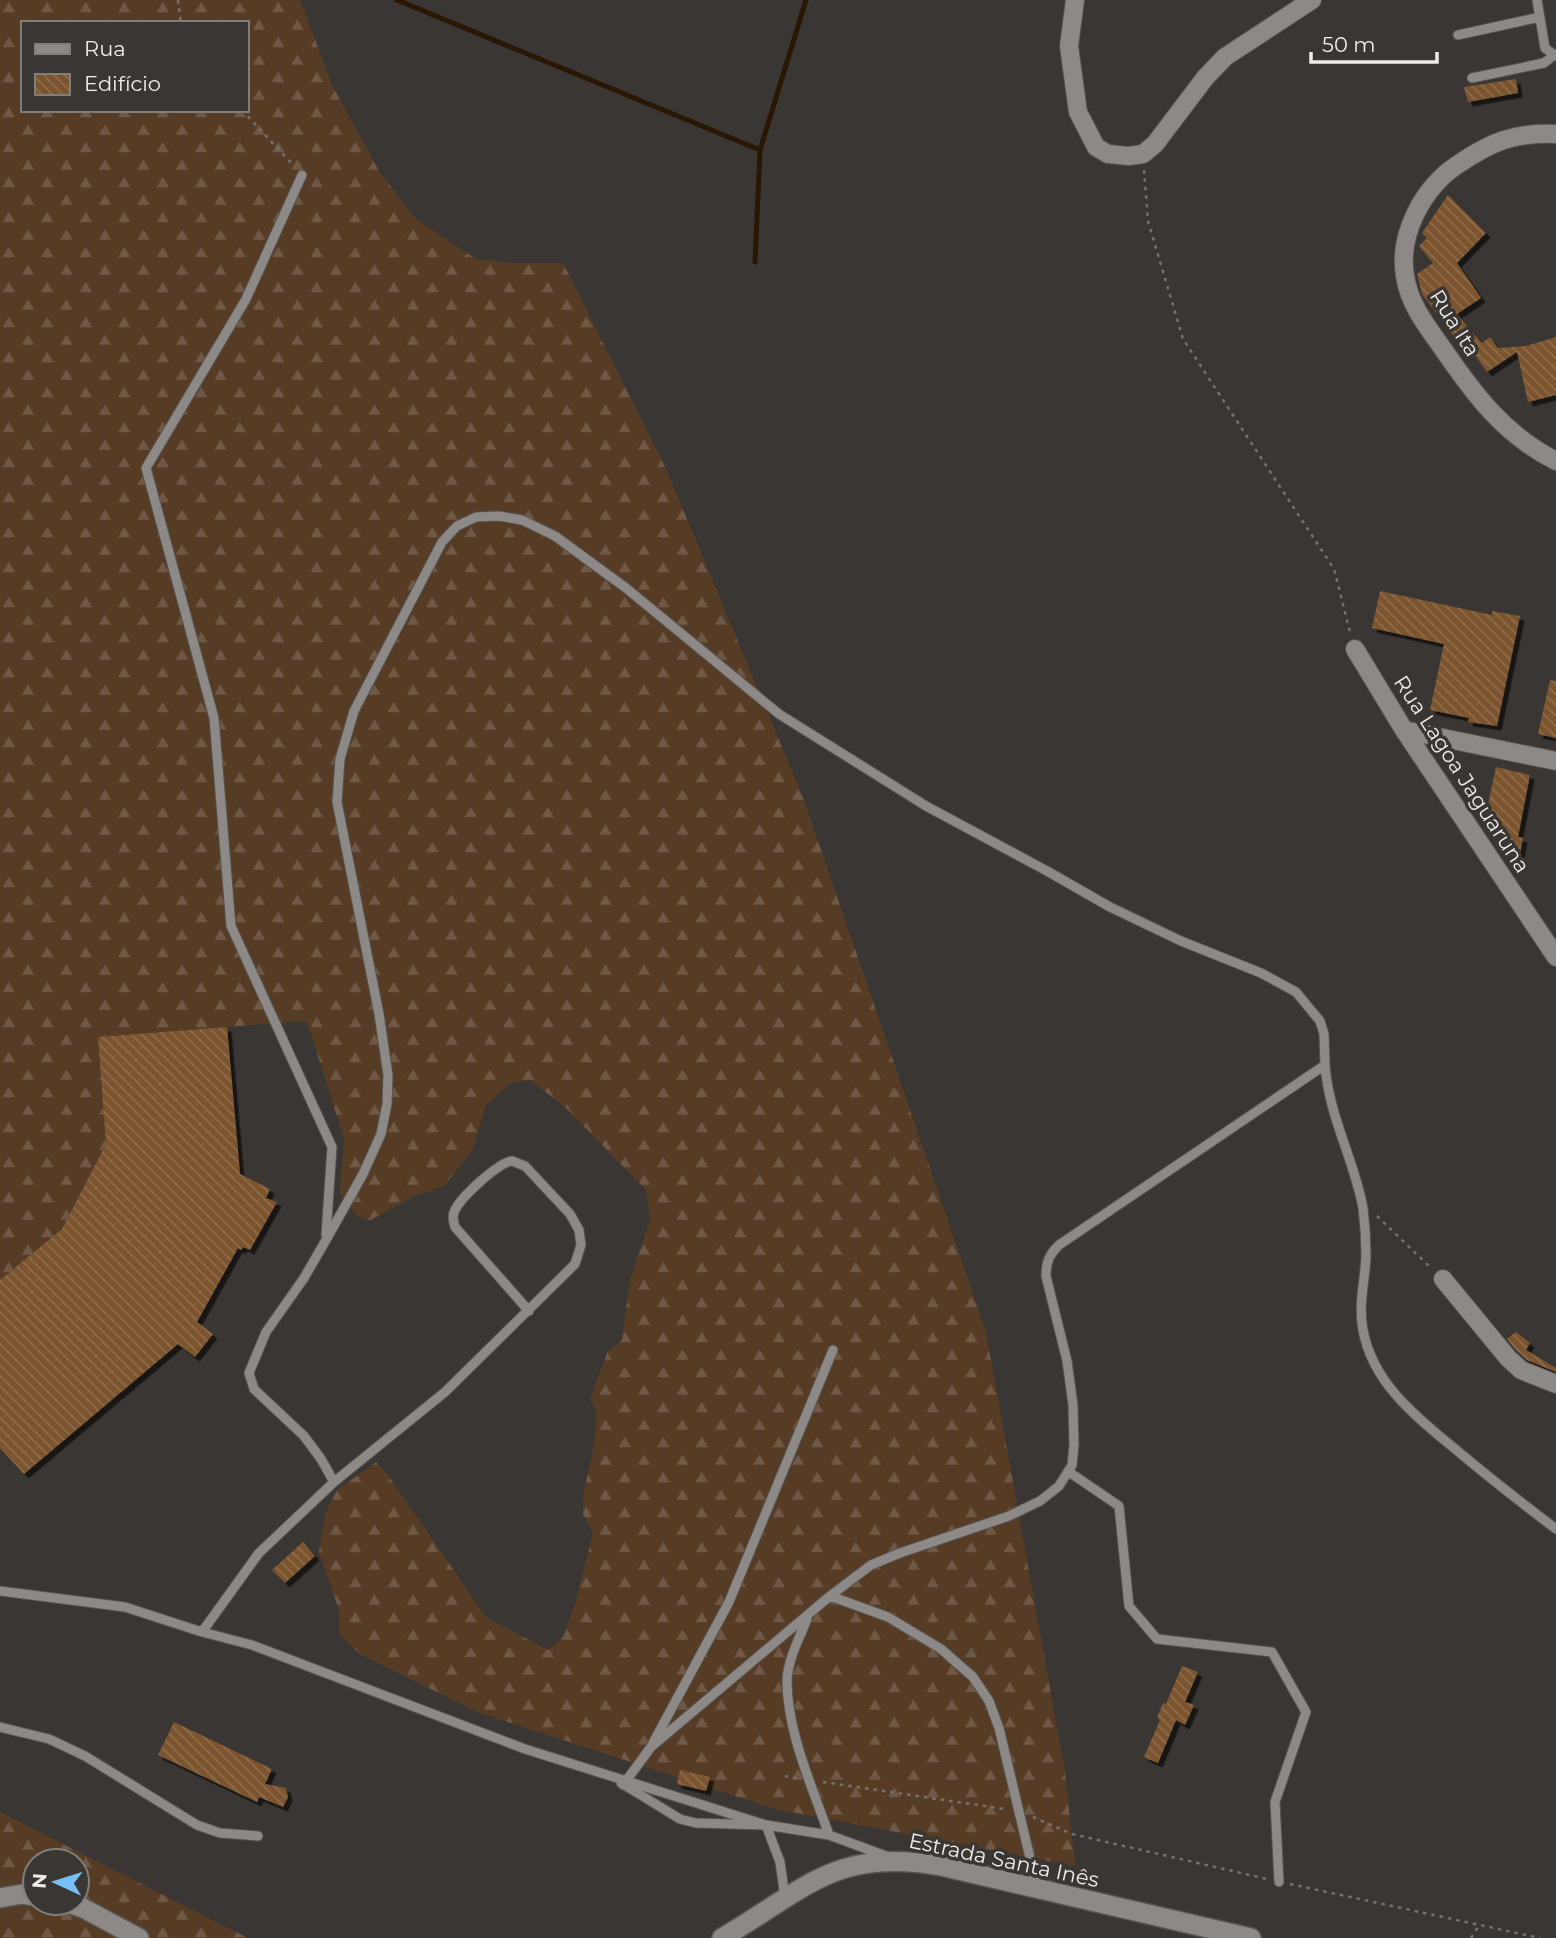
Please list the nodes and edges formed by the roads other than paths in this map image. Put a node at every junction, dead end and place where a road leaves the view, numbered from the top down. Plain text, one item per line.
1 (1075, 0) edge
2 (1312, 0) edge
3 (1537, 0) edge
4 (1540, 17) junction
5 (1458, 35) dead end
6 (1555, 56) edge
7 (1472, 78) dead end
8 (1556, 134) edge
9 (302, 175) road end
10 (1556, 461) edge
11 (1355, 649) road end
12 (1404, 730) junction
13 (1556, 761) edge
14 (1556, 957) edge
15 (1325, 1065) junction
16 (326, 1240) junction
17 (1443, 1279) road end
18 (529, 1311) junction
19 (833, 1350) dead end
20 (1556, 1384) edge
21 (1069, 1472) junction
22 (334, 1482) junction
23 (1556, 1529) edge
24 (0, 1591) edge
25 (830, 1596) junction
26 (807, 1617) junction
27 (202, 1632) junction
28 (0, 1727) edge
29 (651, 1747) junction
30 (622, 1782) junction
31 (766, 1825) junction
32 (829, 1835) junction
33 (258, 1836) dead end
34 (894, 1860) junction
35 (1279, 1882) road end
36 (1037, 1888) junction
37 (21, 1894) edge
38 (785, 1897) junction
39 (0, 1898) edge
40 (91, 1912) edge
41 (139, 1938) edge
42 (722, 1938) edge
43 (1251, 1938) edge

1 - 2 street
3 - 4 lane
4 - 5 lane
4 - 6 lane
6 - 7 lane
8 - 10 street, Rua Ita
9 - 16 lane
11 - 12 street, Rua Lagoa Jaguaruna
12 - 13 street
12 - 14 street, Rua Lagoa Jaguaruna
15 - 16 lane
15 - 21 lane
15 - 23 lane
16 - 22 lane
17 - 20 street
18 - 18 lane
18 - 22 lane
19 - 29 lane
21 - 25 lane
21 - 35 lane
22 - 27 lane
24 - 27 lane
25 - 26 lane
25 - 36 lane
26 - 29 lane
26 - 32 lane
27 - 30 lane
28 - 33 lane
29 - 30 lane
30 - 31 lane
30 - 31 lane
31 - 32 lane
31 - 38 lane
32 - 34 lane
34 - 36 main road, Estrada Santa Inês
34 - 38 main road, Estrada Santa Inês
36 - 43 main road, Estrada Santa Inês
37 - 39 main road
38 - 42 main road, Estrada Santa Inês
40 - 41 main road

